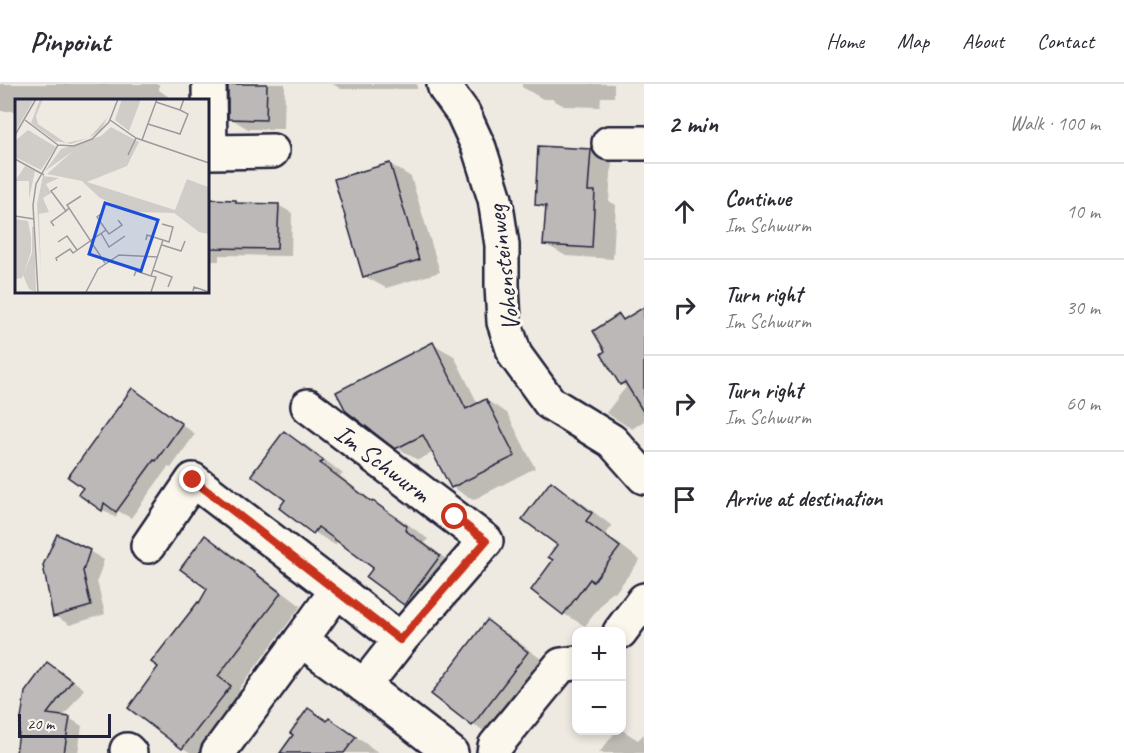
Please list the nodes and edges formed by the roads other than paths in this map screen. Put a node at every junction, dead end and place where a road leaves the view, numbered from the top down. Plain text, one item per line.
1 (209, 84) edge
2 (444, 84) edge
3 (644, 142) edge
4 (609, 143) dead end
5 (272, 151) dead end
6 (209, 152) edge
7 (308, 406) dead end
8 (644, 477) edge
9 (148, 546) dead end
10 (337, 590) junction
11 (644, 600) edge
12 (624, 627) edge
13 (301, 640) junction
14 (400, 640) junction
15 (572, 664) edge
16 (364, 686) junction
17 (218, 753) edge
18 (451, 753) edge
19 (494, 753) edge

1 - 6 street
2 - 8 street, Vohensteinweg
3 - 4 street
5 - 6 street
7 - 14 street, Im Schwurm
9 - 10 street
10 - 13 street
10 - 14 street
11 - 12 street
13 - 16 street
13 - 17 street
14 - 16 street, Im Schwurm
15 - 19 street
16 - 18 street

